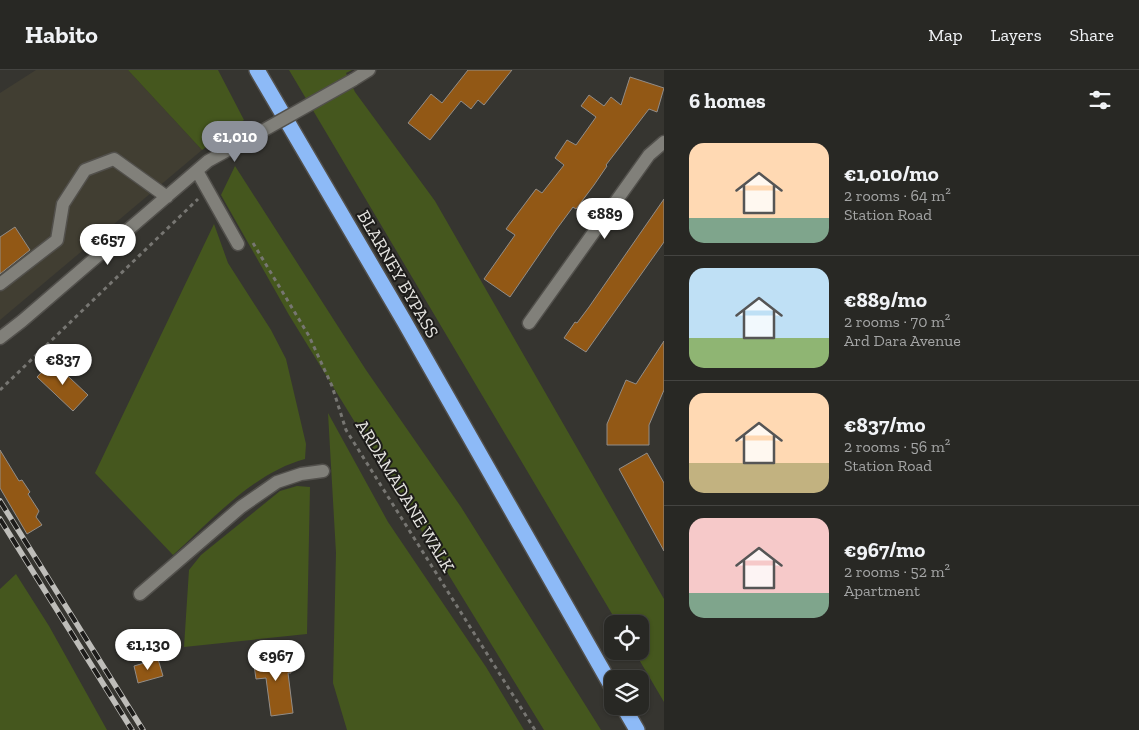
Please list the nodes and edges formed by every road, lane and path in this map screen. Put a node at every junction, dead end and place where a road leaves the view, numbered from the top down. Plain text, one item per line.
1 (257, 70) edge
2 (369, 70) edge
3 (664, 142) edge
4 (197, 171) junction
5 (208, 190) junction
6 (167, 197) junction
7 (251, 240) dead end
8 (238, 244) dead end
9 (0, 284) edge
10 (530, 323) dead end
11 (0, 338) edge
12 (0, 390) edge
13 (323, 471) dead end
14 (140, 594) dead end
15 (604, 673) edge
16 (628, 715) edge
17 (535, 730) edge
18 (637, 730) edge

1 - 15 highway, BLARNEY BYPASS
2 - 4 street, bridge
3 - 10 street
4 - 5 street
4 - 6 street
5 - 8 street
5 - 12 path
6 - 9 street
6 - 11 street
7 - 17 path, ARDAMADANE WALK
13 - 14 street
16 - 18 highway

